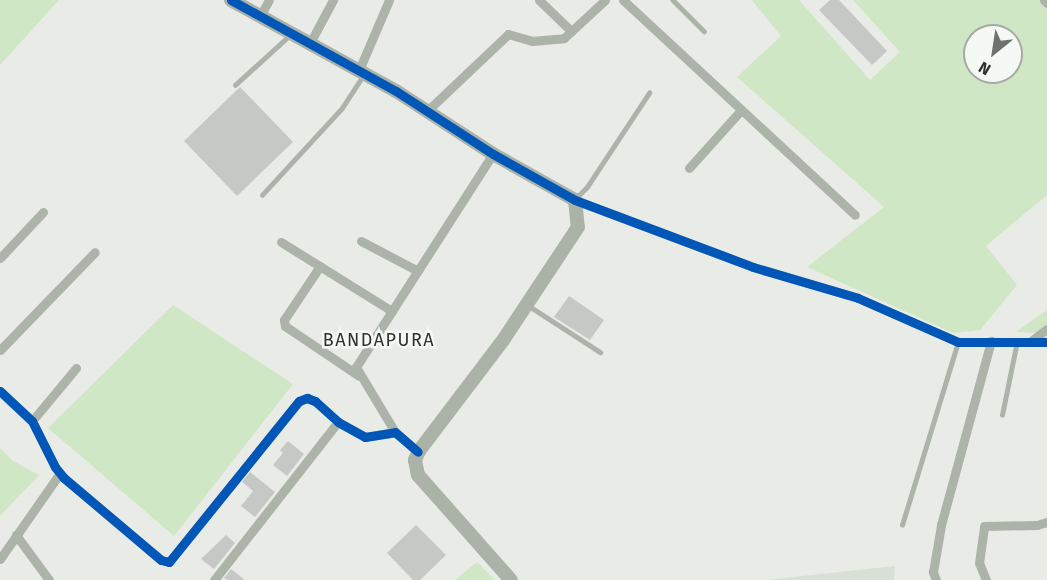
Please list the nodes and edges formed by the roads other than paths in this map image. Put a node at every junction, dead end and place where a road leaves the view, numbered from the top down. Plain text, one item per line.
1 (231, 0) edge
2 (269, 0) edge
3 (333, 0) edge
4 (389, 0) edge
5 (538, 0) edge
6 (605, 0) edge
7 (622, 0) edge
8 (673, 0) edge
9 (260, 16) junction
10 (571, 31) junction
11 (704, 31) dead end
12 (291, 33) junction
13 (310, 43) junction
14 (362, 72) junction
15 (235, 85) dead end
16 (649, 93) dead end
17 (741, 110) junction
18 (427, 111) junction
19 (493, 154) junction
20 (689, 168) dead end
21 (261, 195) dead end
22 (574, 200) junction
23 (43, 212) dead end
24 (855, 215) dead end
25 (361, 241) dead end
26 (281, 242) dead end
27 (95, 252) dead end
28 (0, 258) edge
29 (320, 266) junction
30 (417, 271) junction
31 (527, 304) junction
32 (392, 311) junction
33 (1047, 329) edge
34 (1017, 340) junction
35 (992, 341) junction
36 (1031, 341) junction
37 (958, 342) junction
38 (1047, 342) edge
39 (0, 350) edge
40 (600, 352) dead end
41 (76, 368) dead end
42 (359, 376) junction
43 (0, 391) edge
44 (1002, 414) dead end
45 (32, 421) junction
46 (338, 422) junction
47 (395, 432) junction
48 (418, 452) junction
49 (60, 473) junction
50 (1047, 522) edge
51 (902, 525) dead end
52 (16, 536) junction
53 (0, 560) edge
54 (48, 580) edge
55 (214, 580) edge
56 (511, 580) edge
57 (936, 580) edge
58 (986, 580) edge

1 - 9 street
2 - 9 street
3 - 13 street
4 - 14 street
5 - 10 street
6 - 10 street
7 - 17 street
8 - 11 lane
9 - 12 street
10 - 18 street
12 - 13 street
12 - 15 lane
13 - 14 street
14 - 18 street
14 - 21 lane
16 - 22 lane
17 - 20 street
17 - 24 street
18 - 19 street
19 - 22 street
19 - 30 street
22 - 31 street
22 - 37 street
23 - 28 street
25 - 30 street
26 - 29 street
27 - 39 street
29 - 32 street
29 - 42 street
30 - 32 street
31 - 40 lane
31 - 48 street
32 - 42 street
33 - 36 street
34 - 35 street
34 - 36 street
34 - 44 lane
35 - 37 street
35 - 57 street
36 - 38 street
37 - 51 lane
41 - 45 street
42 - 47 street
43 - 45 street
45 - 49 street
46 - 47 street
46 - 49 street
46 - 55 street
47 - 48 street
48 - 56 street
49 - 52 street
50 - 58 street
52 - 53 street
52 - 54 street

